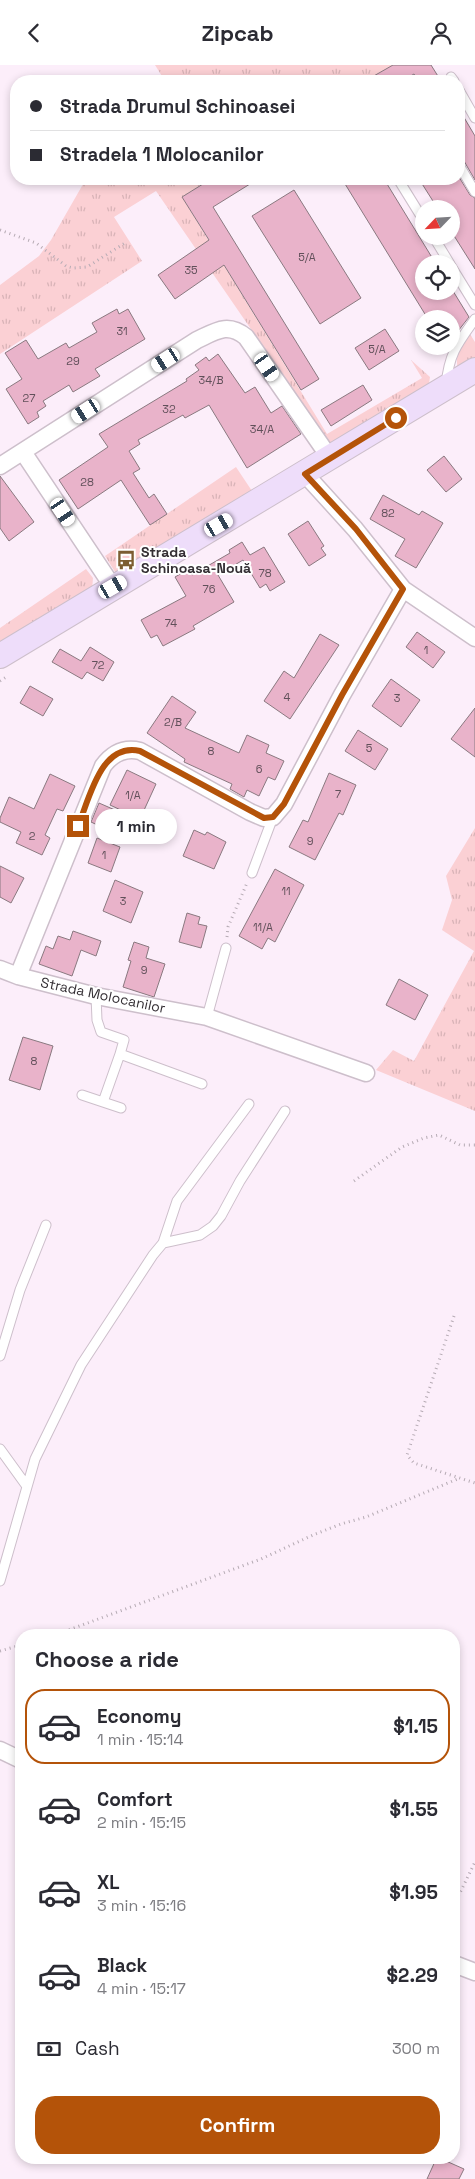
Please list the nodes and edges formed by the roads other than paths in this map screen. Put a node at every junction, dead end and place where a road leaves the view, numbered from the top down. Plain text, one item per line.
1 (465, 100) edge
2 (475, 118) edge
3 (465, 175) edge
4 (402, 185) edge
5 (475, 191) edge
6 (415, 206) edge
7 (460, 281) edge
8 (475, 285) edge
9 (466, 290) junction
10 (475, 305) edge
11 (475, 319) edge
12 (475, 370) edge
13 (446, 388) junction
14 (23, 452) junction
15 (330, 459) junction
16 (0, 466) edge
17 (305, 474) junction
18 (113, 587) junction
19 (403, 589) junction
20 (475, 638) edge
21 (0, 656) edge
22 (273, 817) junction
23 (252, 873) road end
24 (226, 947) road end
25 (0, 969) edge
26 (18, 977) junction
27 (96, 996) junction
28 (207, 1017) junction
29 (120, 1054) junction
30 (366, 1073) dead end
31 (202, 1084) dead end
32 (82, 1095) dead end
33 (103, 1102) junction
34 (249, 1104) dead end
35 (122, 1108) dead end
36 (285, 1111) dead end
37 (46, 1225) dead end
38 (163, 1243) junction
39 (0, 1356) edge
40 (0, 1449) edge
41 (26, 1485) junction
42 (0, 1581) edge
43 (0, 1750) edge
44 (15, 1757) edge
45 (460, 1966) edge
46 (475, 1972) edge

1 - 2 lane
3 - 5 lane
4 - 6 lane
7 - 9 lane
8 - 9 lane
9 - 10 lane
11 - 13 lane
12 - 13 street
13 - 15 street
14 - 15 street
14 - 16 street
14 - 18 street
15 - 17 street
17 - 18 street
17 - 19 street
18 - 21 street
19 - 20 street
19 - 22 street
22 - 23 lane
22 - 26 street
24 - 28 lane
25 - 26 street, Strada Molocanilor
26 - 27 street, Strada Molocanilor
27 - 28 street, Strada Molocanilor
27 - 29 lane
28 - 30 street, Strada Molocanilor
29 - 31 lane
29 - 33 lane
32 - 33 lane
33 - 35 lane
34 - 38 lane
36 - 38 lane
37 - 39 lane
38 - 41 lane
40 - 41 lane
41 - 42 lane
43 - 44 street
45 - 46 street

